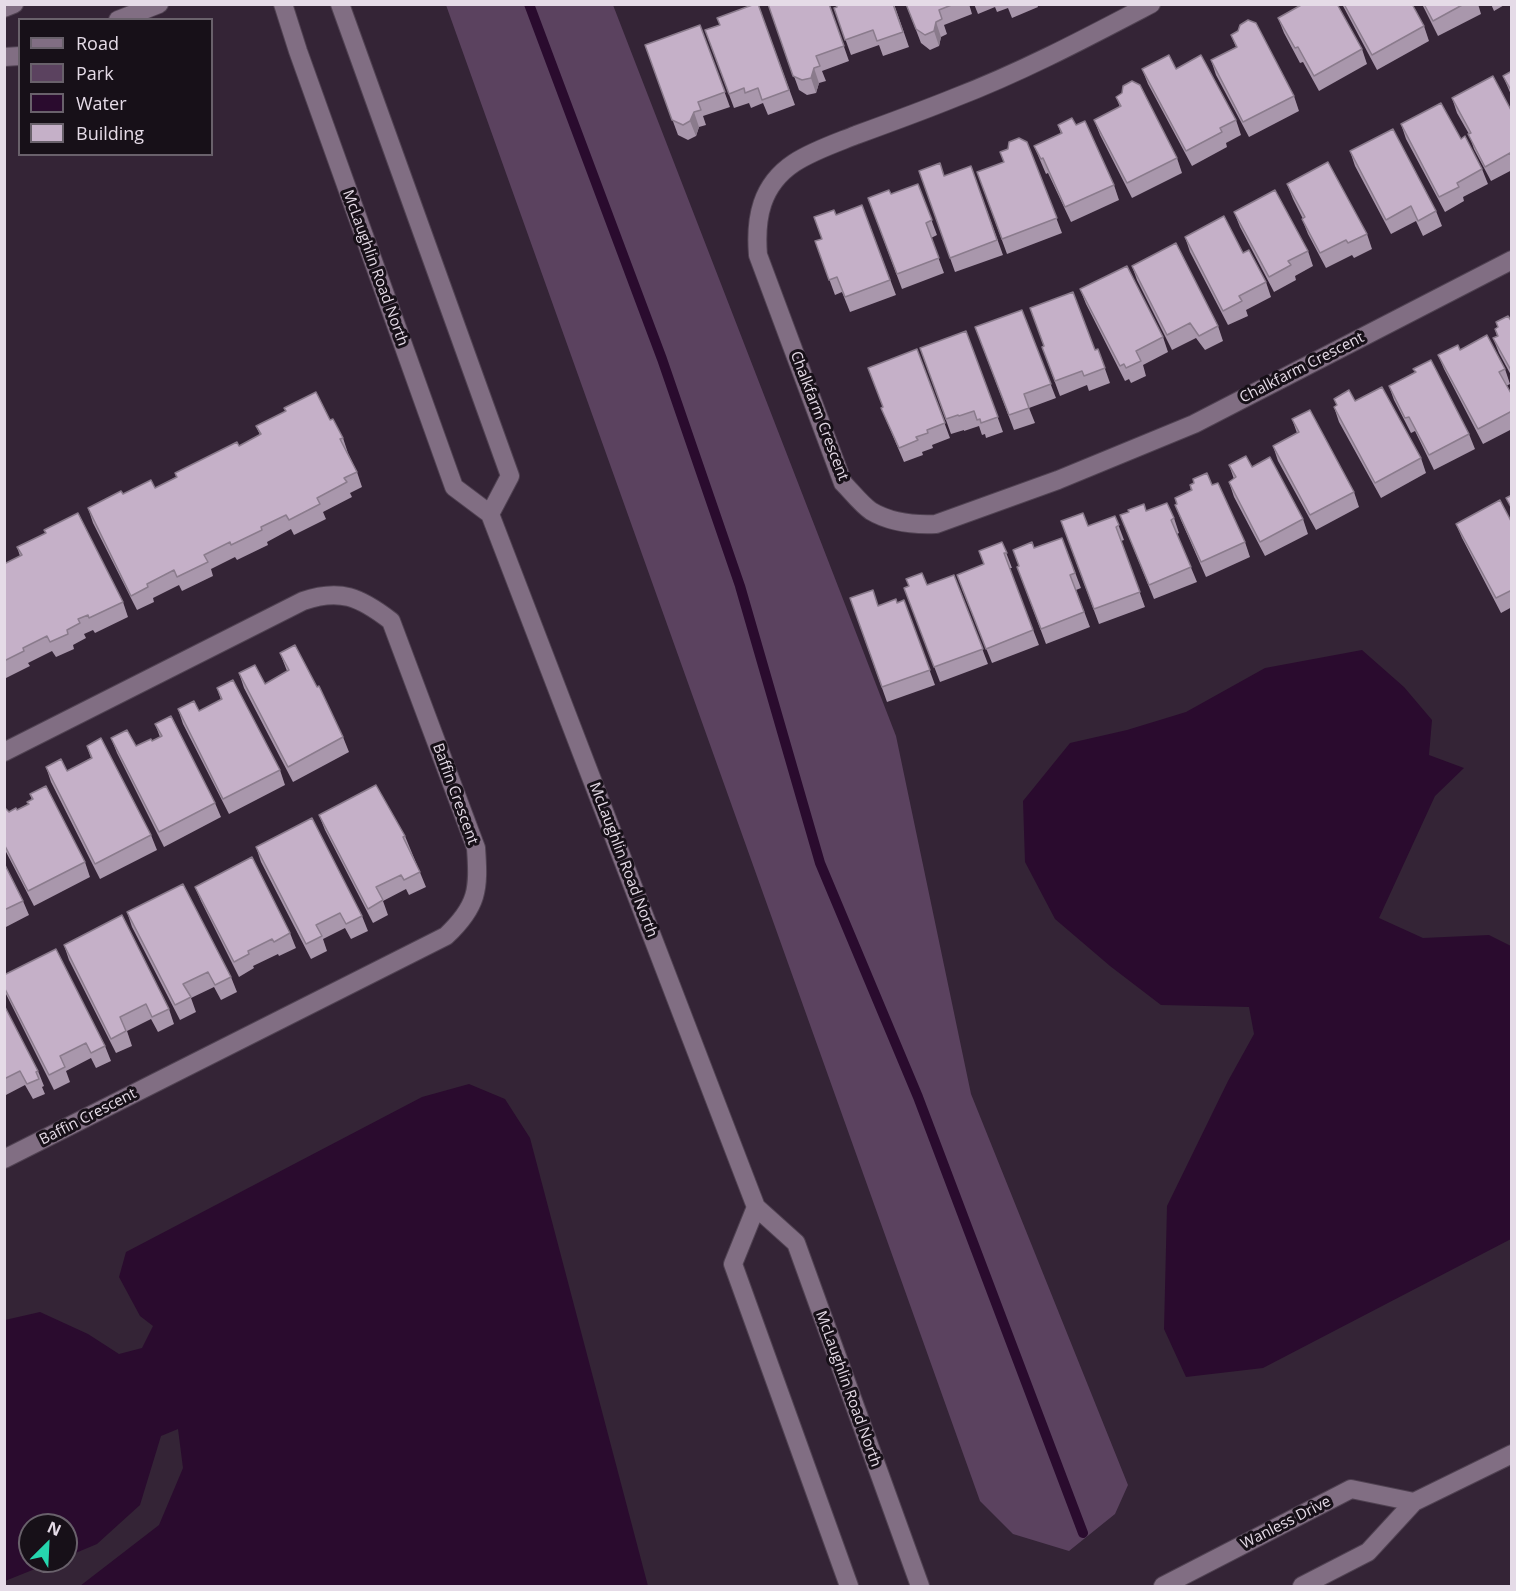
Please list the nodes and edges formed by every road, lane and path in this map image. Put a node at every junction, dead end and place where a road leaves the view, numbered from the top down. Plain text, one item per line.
1 (14, 4) edge
2 (159, 4) edge
3 (283, 4) edge
4 (340, 4) edge
5 (1151, 4) edge
6 (4, 8) edge
7 (123, 18) edge
8 (1512, 260) edge
9 (490, 514) junction
10 (4, 752) edge
11 (4, 1159) edge
12 (756, 1207) junction
13 (1512, 1454) edge
14 (1414, 1502) junction
15 (849, 1587) edge
16 (920, 1587) edge
17 (1163, 1587) edge
18 (1302, 1587) edge

1 - 6 main road
2 - 7 main road
3 - 9 main road, McLaughlin Road North
4 - 9 main road
5 - 8 main road, Chalkfarm Crescent
9 - 12 main road, McLaughlin Road North
10 - 11 main road, Baffin Crescent
12 - 15 main road
12 - 16 main road, McLaughlin Road North
13 - 14 main road
14 - 17 main road, Wanless Drive
14 - 18 main road

